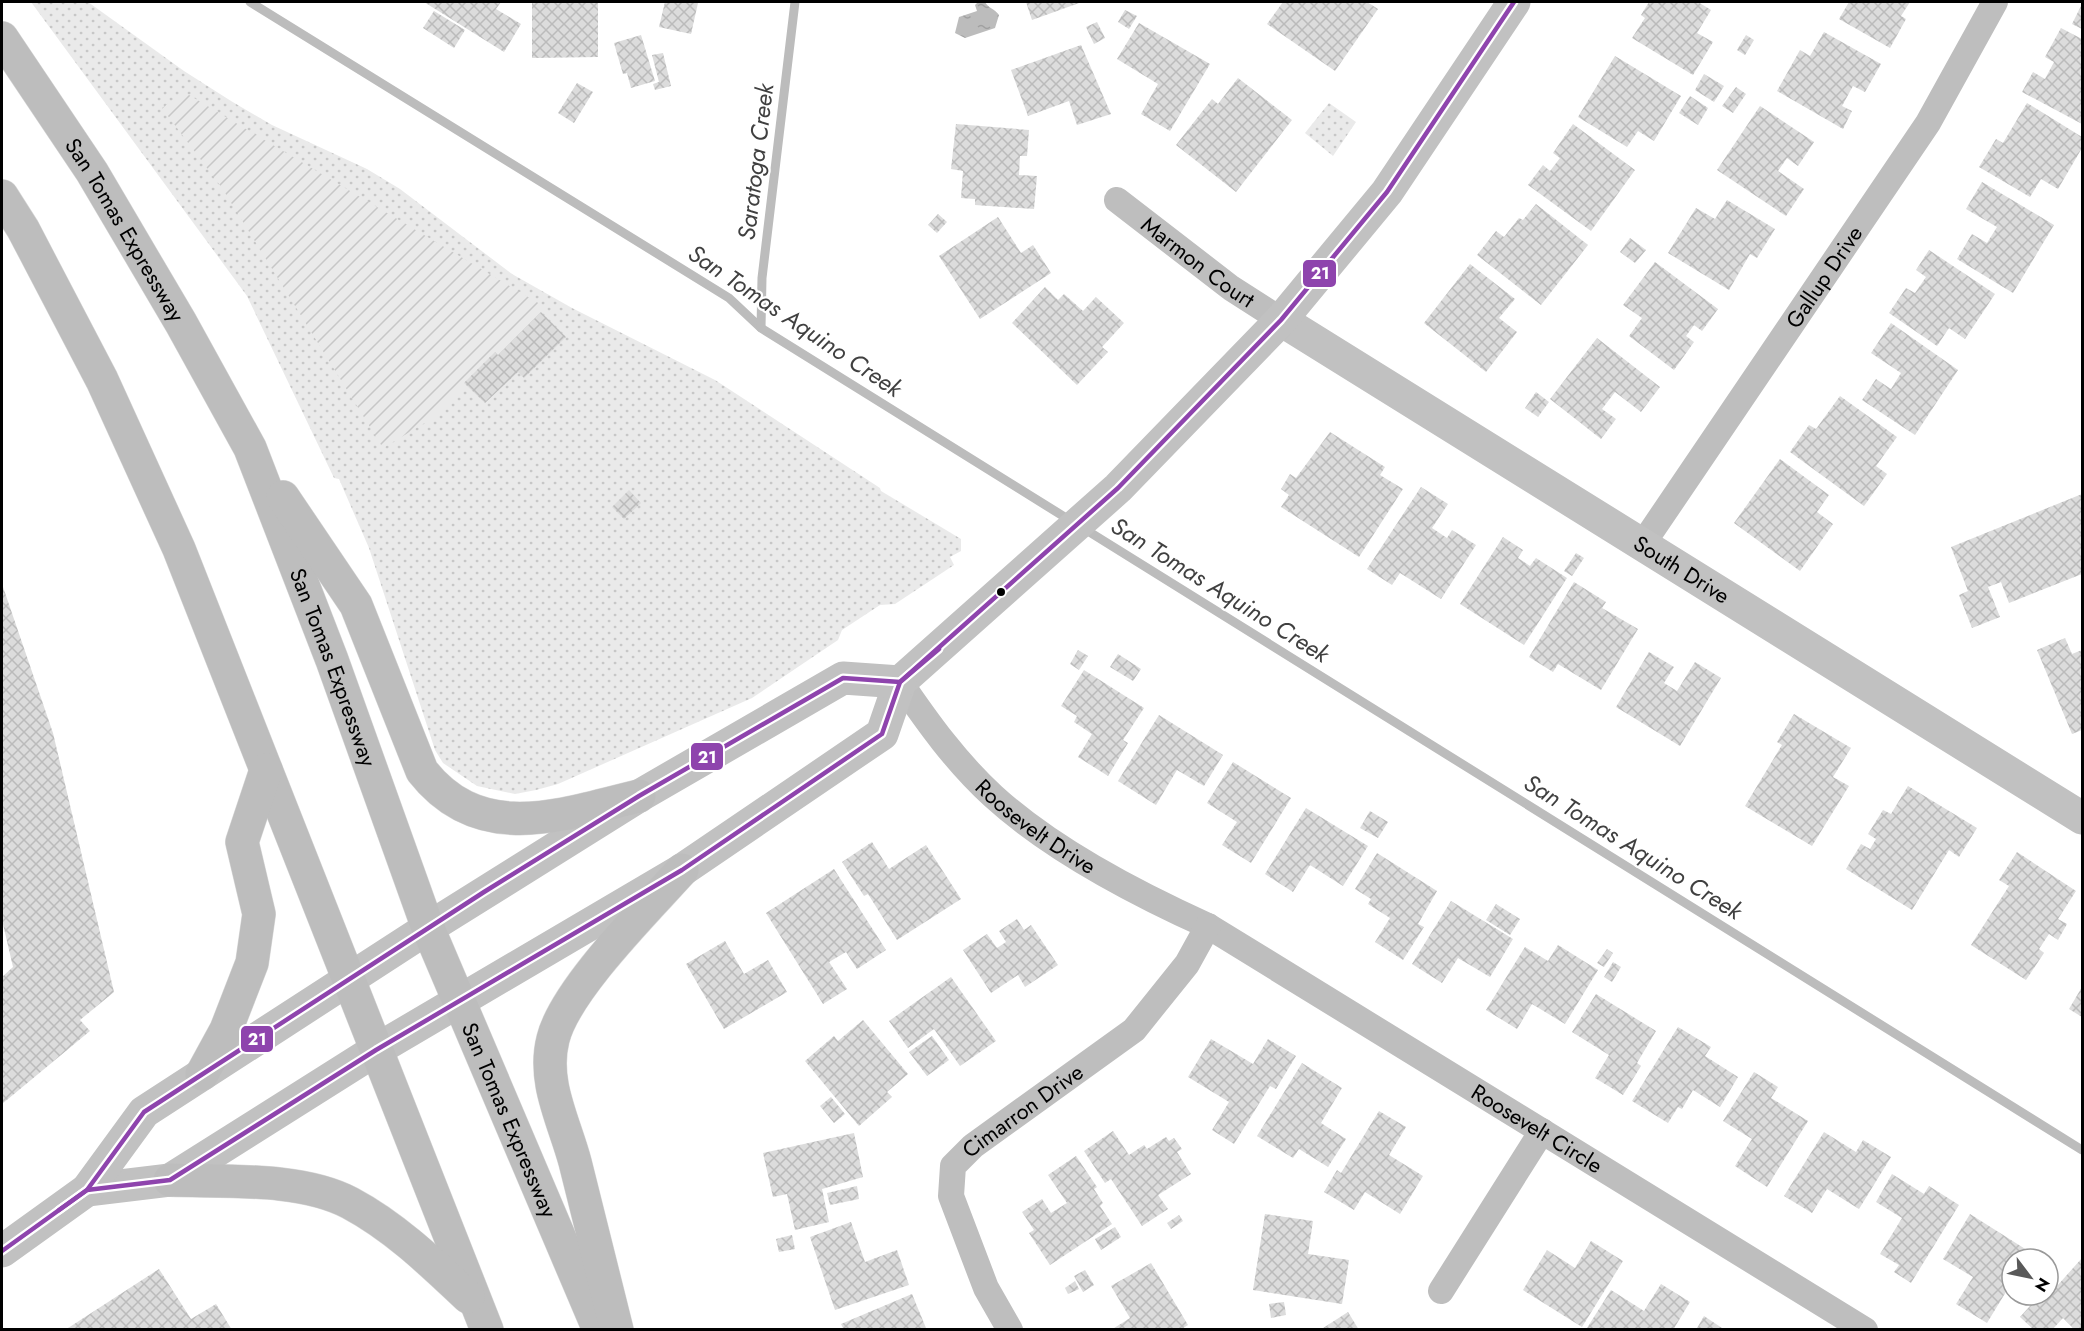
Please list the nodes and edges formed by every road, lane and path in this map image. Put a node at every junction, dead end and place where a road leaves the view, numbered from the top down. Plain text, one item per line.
1 (1512, 2) edge
2 (1995, 2) edge
3 (2, 38) edge
4 (2, 196) edge
5 (1117, 200) dead end
6 (1281, 320) junction
7 (250, 448) junction
8 (1642, 545) junction
9 (900, 682) junction
10 (266, 770) junction
11 (639, 796) junction
12 (2082, 818) edge
13 (682, 870) junction
14 (1208, 926) junction
15 (428, 928) junction
16 (349, 979) junction
17 (460, 1002) junction
18 (376, 1050) junction
19 (202, 1074) junction
20 (1542, 1131) junction
21 (170, 1180) junction
22 (87, 1190) junction
23 (2, 1251) edge
24 (1441, 1291) dead end
25 (481, 1317) edge
26 (599, 1329) edge
27 (617, 1329) edge
28 (1010, 1329) edge
29 (1865, 1329) edge

1 - 6 main road
2 - 8 street, Gallup Drive
3 - 7 highway, San Tomas Expressway
4 - 10 highway
5 - 6 street, Marmon Court
6 - 8 main road, South Drive
6 - 9 main road
7 - 11 highway
7 - 15 highway, San Tomas Expressway
8 - 12 main road, South Drive
9 - 11 main road
9 - 13 main road
9 - 14 street, Roosevelt Drive
10 - 16 highway
10 - 19 highway
11 - 15 main road
13 - 17 main road
13 - 27 highway
14 - 20 street, Roosevelt Circle
14 - 28 street, Cimarron Drive
15 - 16 main road
15 - 17 highway, San Tomas Expressway
16 - 18 highway
16 - 19 main road
17 - 18 main road
17 - 26 highway, San Tomas Expressway
18 - 21 main road
18 - 25 highway
19 - 22 main road
20 - 24 street
20 - 29 street, Roosevelt Circle
21 - 22 main road
21 - 25 highway
22 - 23 main road

